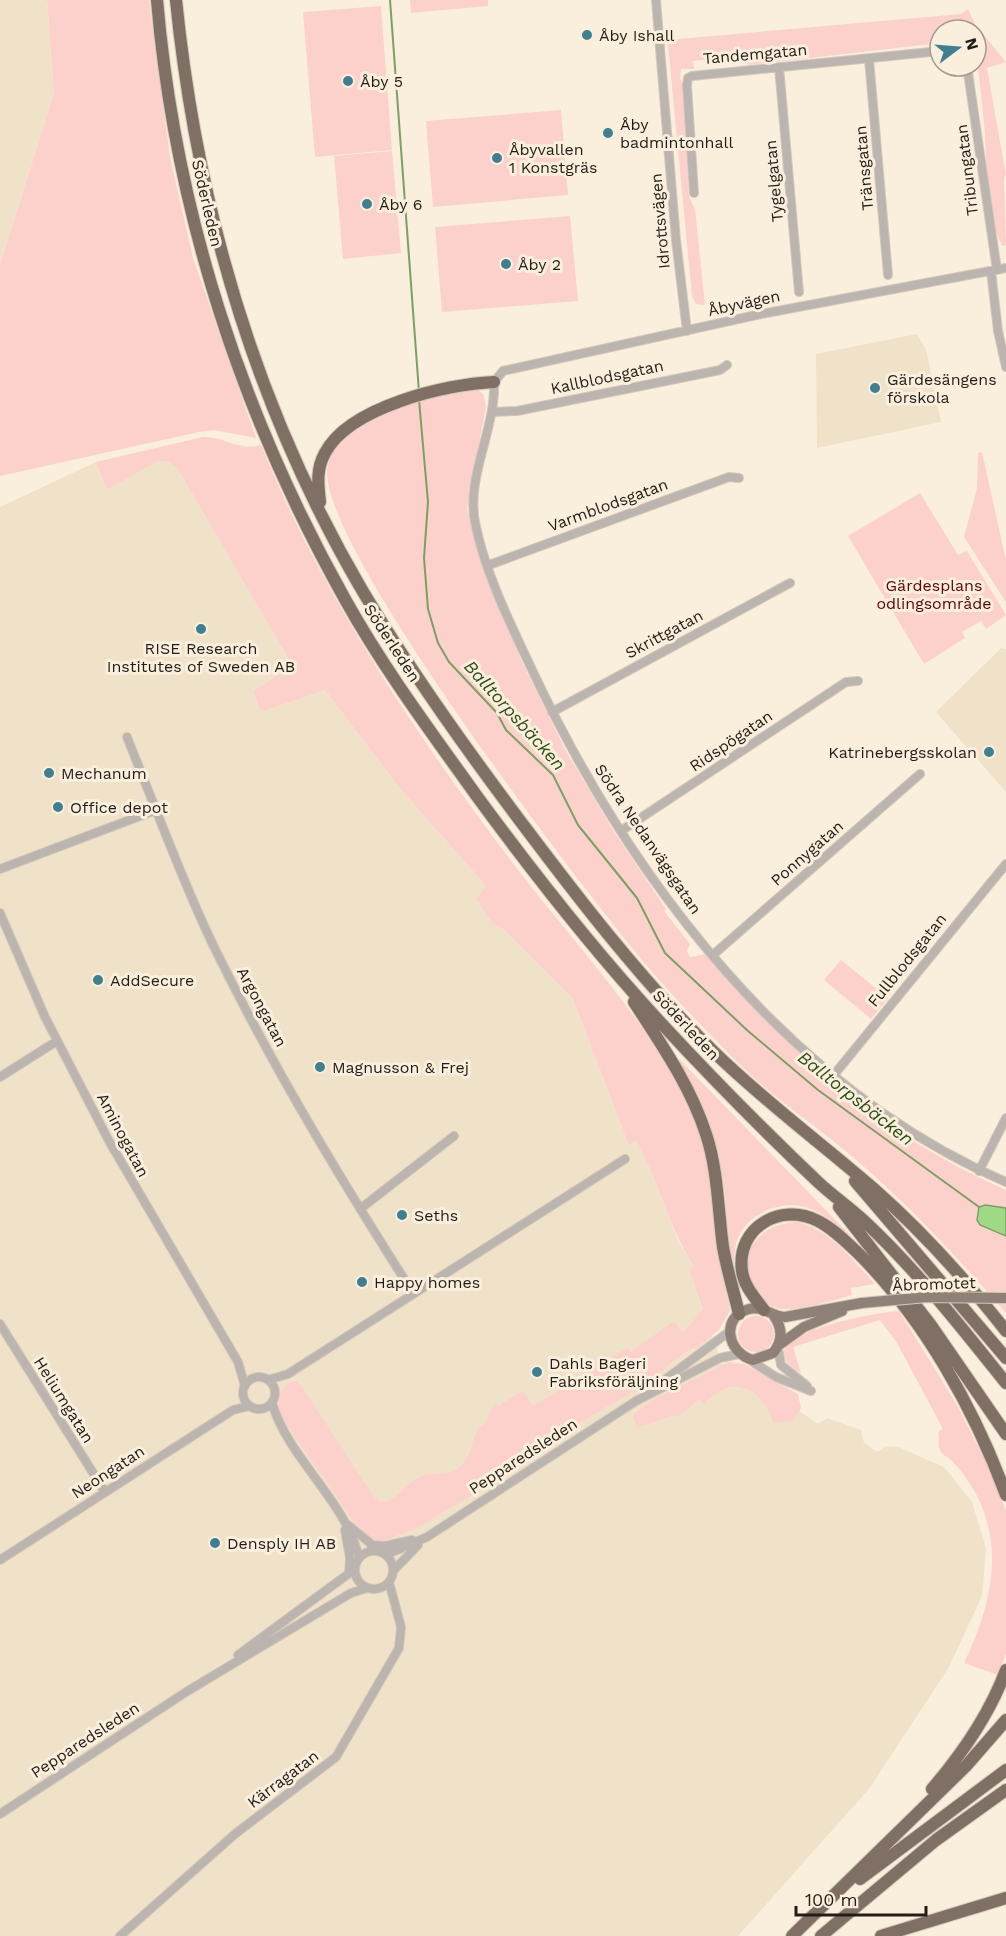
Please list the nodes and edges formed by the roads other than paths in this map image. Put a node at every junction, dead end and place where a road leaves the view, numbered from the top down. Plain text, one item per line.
1 (157, 0) edge
2 (176, 0) edge
3 (656, 0) edge
4 (928, 52) edge
5 (869, 59) junction
6 (779, 67) junction
7 (969, 78) edge
8 (694, 193) dead end
9 (1006, 268) edge
10 (994, 271) junction
11 (888, 274) dead end
12 (799, 292) dead end
13 (1002, 330) edge
14 (687, 331) junction
15 (727, 365) dead end
16 (1006, 367) edge
17 (494, 382) junction
18 (492, 412) junction
19 (739, 478) dead end
20 (321, 512) junction
21 (489, 565) junction
22 (790, 583) dead end
23 (858, 681) dead end
24 (552, 712) junction
25 (127, 737) dead end
26 (920, 774) dead end
27 (156, 810) junction
28 (621, 831) junction
29 (1006, 864) edge
30 (0, 869) edge
31 (0, 913) edge
32 (714, 954) junction
33 (612, 969) junction
34 (57, 1041) junction
35 (833, 1076) junction
36 (0, 1077) edge
37 (1006, 1118) edge
38 (454, 1136) dead end
39 (828, 1152) junction
40 (626, 1159) dead end
41 (979, 1171) junction
42 (1006, 1182) edge
43 (821, 1185) junction
44 (360, 1209) junction
45 (413, 1293) junction
46 (1006, 1298) edge
47 (862, 1303) junction
48 (769, 1313) junction
49 (739, 1314) junction
50 (0, 1324) edge
51 (730, 1331) junction
52 (1006, 1331) edge
53 (927, 1338) junction
54 (778, 1346) junction
55 (950, 1354) junction
56 (742, 1356) junction
57 (1006, 1358) edge
58 (238, 1362) junction
59 (288, 1374) junction
60 (264, 1379) junction
61 (1006, 1383) edge
62 (245, 1386) junction
63 (243, 1395) junction
64 (274, 1398) junction
65 (636, 1401) junction
66 (249, 1406) junction
67 (233, 1410) junction
68 (259, 1410) junction
69 (281, 1427) junction
70 (1006, 1434) edge
71 (105, 1492) junction
72 (1006, 1494) edge
73 (344, 1520) junction
74 (427, 1537) junction
75 (371, 1545) junction
76 (383, 1553) junction
77 (359, 1558) junction
78 (0, 1560) edge
79 (352, 1571) junction
80 (393, 1571) junction
81 (389, 1582) junction
82 (370, 1588) junction
83 (393, 1605) junction
84 (1006, 1670) edge
85 (186, 1692) junction
86 (1006, 1720) edge
87 (1006, 1770) edge
88 (1006, 1790) edge
89 (0, 1814) edge
90 (893, 1836) junction
91 (1006, 1898) edge
92 (819, 1911) junction
93 (120, 1936) edge
94 (792, 1936) edge
95 (821, 1936) edge
96 (881, 1936) edge

1 - 33 highway, Söderleden
2 - 20 highway, Söderleden
3 - 14 street, Idrottsvägen
4 - 5 street, Tandemgatan
5 - 6 street, Tandemgatan
5 - 11 street, Tränsgatan
6 - 8 street, Tandemgatan
6 - 12 street, Tygelgatan
7 - 10 street, Tribungatan
9 - 10 street, Åbyvägen
10 - 13 street, Tribungatan
10 - 14 street, Åbyvägen
13 - 16 street, Tribungatan
14 - 17 street, Åbyvägen
15 - 18 street, Kallblodsgatan
17 - 18 street, Södra Nedanvägsgatan
17 - 20 highway
18 - 21 street, Södra Nedanvägsgatan
19 - 21 street, Varmblodsgatan
20 - 39 highway, Söderleden
21 - 24 street, Södra Nedanvägsgatan
22 - 24 street, Skrittgatan
23 - 28 street, Ridspögatan
24 - 28 street, Södra Nedanvägsgatan
25 - 27 street, Argongatan
26 - 32 street, Ponnygatan
27 - 30 street
27 - 44 street, Argongatan
28 - 32 street, Södra Nedanvägsgatan
29 - 35 street, Fullblodsgatan
31 - 34 street, Aminogatan
32 - 35 street, Södra Nedanvägsgatan
33 - 43 highway, Söderleden
33 - 49 highway
34 - 36 street
34 - 58 street, Aminogatan
35 - 41 street, Södra Nedanvägsgatan
37 - 41 street
38 - 44 street
39 - 52 highway
39 - 57 highway
40 - 45 street
41 - 42 street, Södra Nedanvägsgatan
43 - 55 highway
43 - 61 highway
44 - 45 street, Argongatan
45 - 59 street
46 - 47 main road, Åbromotet, bridge
47 - 48 main road, Åbromotet
47 - 54 main road, Åbromotet
48 - 49 main road, Åbromotet
48 - 53 highway
48 - 54 main road
49 - 51 main road
50 - 71 street, Heliumgatan
51 - 56 main road
51 - 65 street, Pepparedsleden
53 - 55 highway
53 - 72 highway
54 - 56 main road, Åbromotet
54 - 56 street
55 - 70 highway
56 - 65 street, Pepparedsleden
58 - 60 street, Aminogatan
58 - 62 street, Aminogatan
59 - 60 street
59 - 64 street
60 - 62 street
60 - 64 street
62 - 63 street
63 - 66 street
63 - 67 street, Neongatan
64 - 68 street
64 - 69 street
65 - 74 street, Pepparedsleden
66 - 67 street, Neongatan
66 - 68 street
67 - 71 street, Neongatan
68 - 69 street
69 - 73 street
71 - 78 street, Neongatan
73 - 75 street
73 - 77 street
73 - 79 street
74 - 75 street
74 - 76 street, Pepparedsleden
74 - 80 street, Pepparedsleden
75 - 76 street
76 - 77 street
76 - 80 street
77 - 79 street
79 - 82 street
79 - 85 street, Pepparedsleden
80 - 81 street
81 - 82 street
81 - 83 street, Kärragatan
82 - 83 street
82 - 85 street, Pepparedsleden
83 - 93 street, Kärragatan
84 - 90 highway
85 - 89 street, Pepparedsleden
86 - 90 highway
87 - 92 highway
88 - 95 highway
90 - 92 highway
91 - 96 highway
92 - 94 highway

